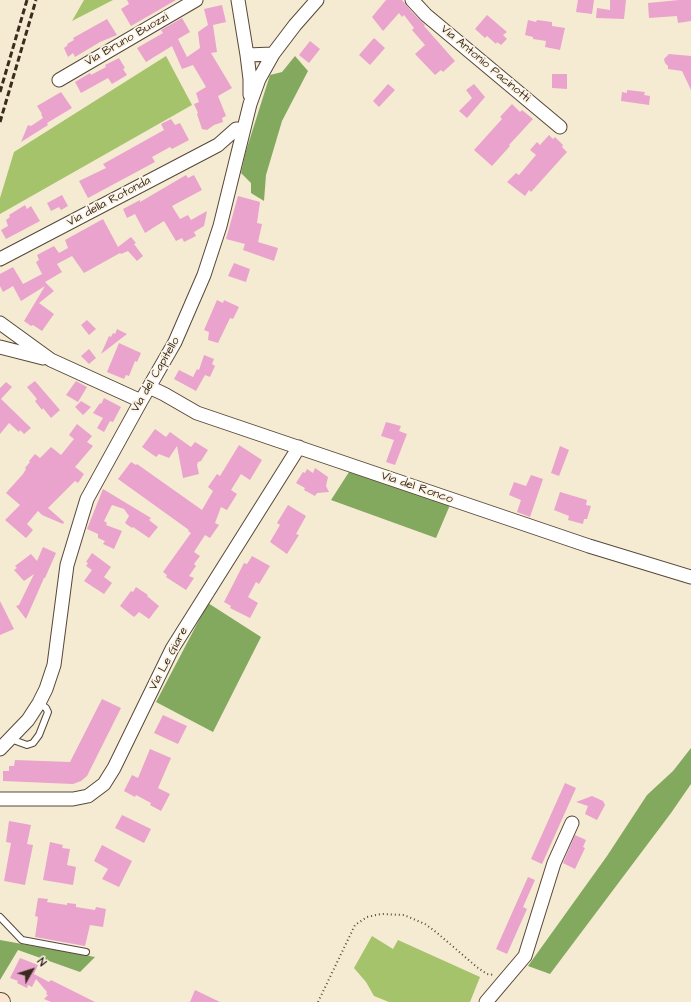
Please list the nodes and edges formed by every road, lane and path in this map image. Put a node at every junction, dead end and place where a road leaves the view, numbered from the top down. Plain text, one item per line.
1 (196, 0) edge
2 (238, 0) edge
3 (318, 0) edge
4 (412, 0) edge
5 (273, 54) junction
6 (247, 55) junction
7 (59, 80) dead end
8 (250, 104) junction
9 (560, 127) dead end
10 (243, 129) junction
11 (218, 145) junction
12 (238, 152) junction
13 (0, 259) edge
14 (0, 323) edge
15 (0, 347) edge
16 (51, 360) junction
17 (149, 387) junction
18 (141, 401) junction
19 (299, 447) junction
20 (691, 577) edge
21 (39, 703) junction
22 (13, 738) junction
23 (0, 749) edge
24 (0, 799) edge
25 (572, 823) dead end
26 (0, 917) edge
27 (86, 952) dead end
28 (513, 970) junction
29 (318, 1002) edge
30 (486, 1002) edge

1 - 7 street, Via Bruno Buozzi
2 - 6 street
3 - 5 street, Via del Capitello
4 - 9 street, Via Antonio Pacinotti
5 - 6 street
5 - 8 street, Via del Capitello
6 - 8 street
8 - 10 street, Via del Capitello
10 - 11 street, Via della Rotonda
10 - 12 street, Via del Capitello
11 - 12 street
11 - 13 street, Via della Rotonda
12 - 17 street, Via del Capitello
14 - 16 street
15 - 16 street
16 - 18 street
17 - 18 street, Via del Capitello
17 - 19 street, Via del Ronco
18 - 21 street, Via del Capitello
19 - 20 street, Via del Ronco
19 - 24 street, Via Le Giare
21 - 22 street, Via del Capitello
21 - 22 lane
22 - 23 street, Via del Capitello
25 - 28 street
26 - 27 lane
28 - 29 path
28 - 30 street

